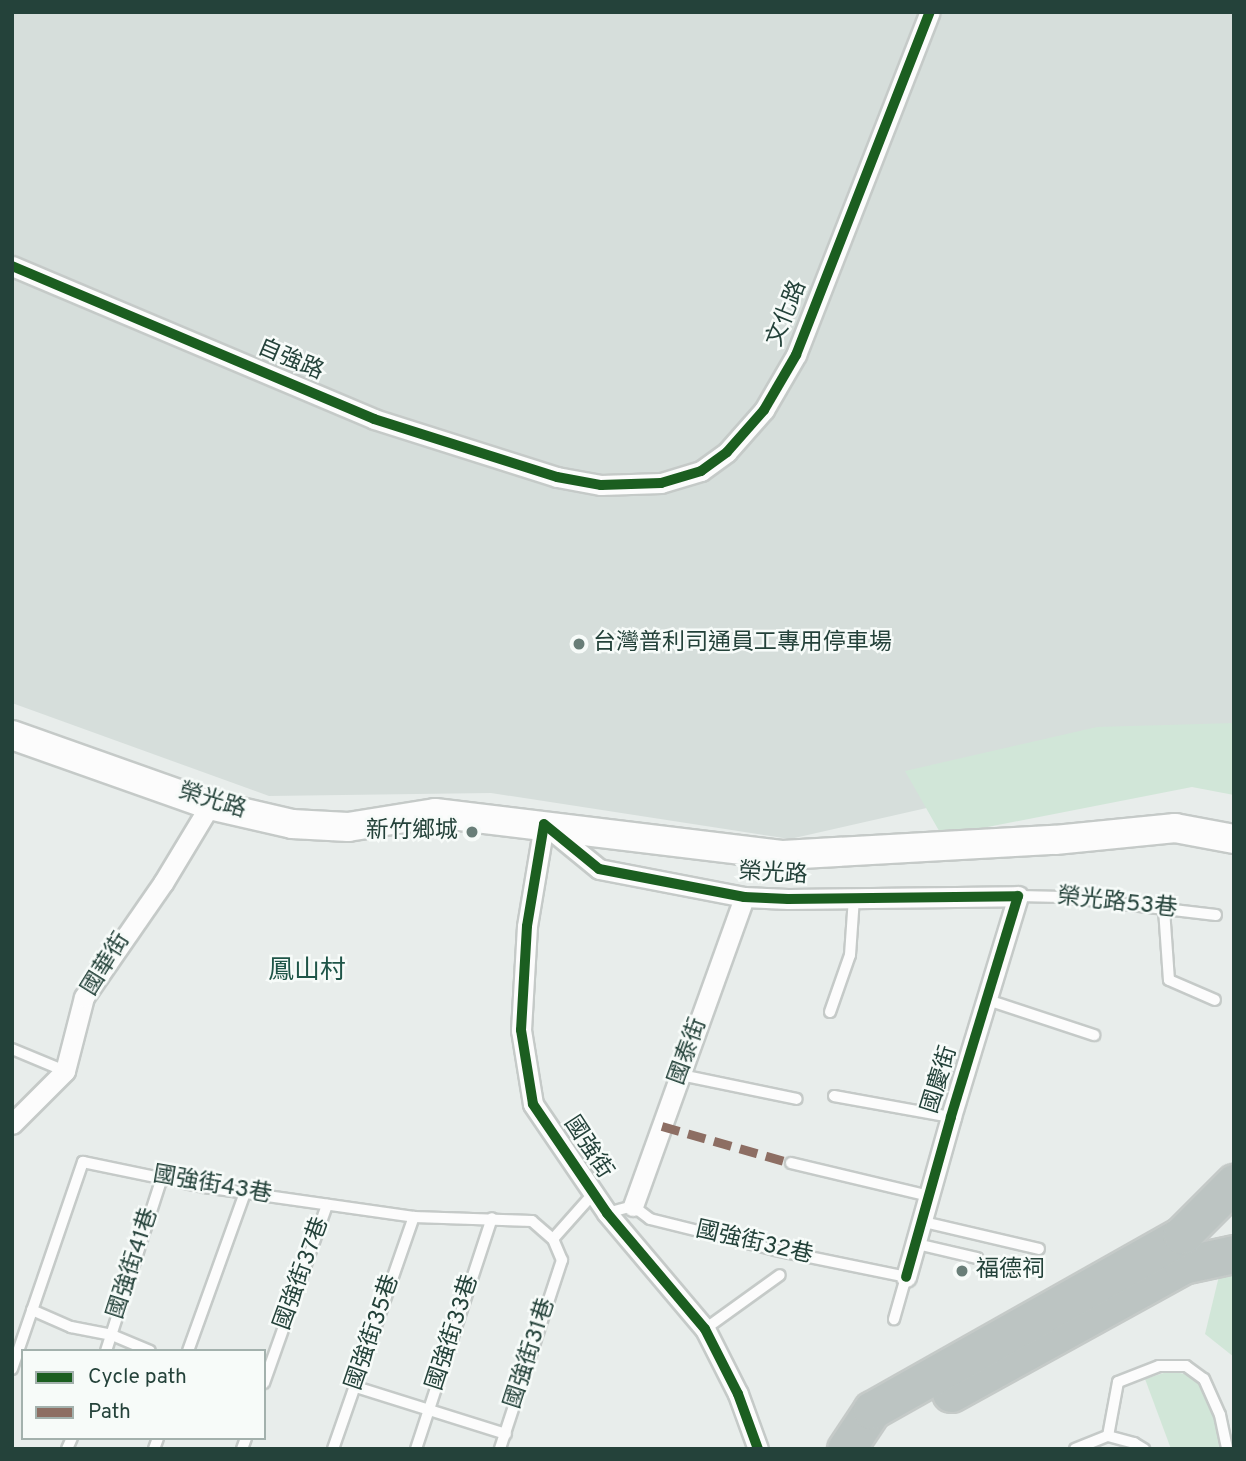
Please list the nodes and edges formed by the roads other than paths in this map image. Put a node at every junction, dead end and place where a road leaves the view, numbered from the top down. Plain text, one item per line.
1 (930, 12) edge
2 (12, 266) edge
3 (557, 478) joint
4 (12, 735) edge
5 (210, 805) junction
6 (544, 824) junction
7 (1234, 839) edge
8 (1018, 896) junction
9 (744, 897) junction
10 (854, 897) junction
11 (1164, 909) junction
12 (1216, 915) dead end
13 (988, 1000) junction
14 (1215, 1000) dead end
15 (830, 1013) dead end
16 (1094, 1035) dead end
17 (12, 1049) edge
18 (65, 1070) junction
19 (681, 1075) junction
20 (834, 1096) dead end
21 (797, 1099) dead end
22 (951, 1117) junction
23 (12, 1124) edge
24 (791, 1163) dead end
25 (162, 1178) junction
26 (1234, 1183) edge
27 (245, 1193) junction
28 (593, 1194) junction
29 (929, 1196) junction
30 (327, 1205) junction
31 (633, 1206) junction
32 (607, 1213) junction
33 (414, 1217) junction
34 (492, 1218) junction
35 (924, 1222) junction
36 (553, 1239) junction
37 (917, 1244) junction
38 (1039, 1249) dead end
39 (1234, 1254) edge
40 (977, 1258) dead end
41 (779, 1275) dead end
42 (906, 1277) junction
43 (32, 1310) junction
44 (894, 1319) dead end
45 (705, 1329) junction
46 (112, 1335) junction
47 (107, 1349) edge
48 (145, 1349) edge
49 (189, 1349) edge
50 (12, 1369) edge
51 (266, 1377) edge
52 (356, 1387) junction
53 (429, 1408) junction
54 (506, 1434) junction
55 (1108, 1436) junction
56 (333, 1449) edge
57 (416, 1449) edge
58 (500, 1449) edge
59 (758, 1449) edge
60 (846, 1449) edge
61 (866, 1449) edge
62 (1075, 1449) edge
63 (1144, 1449) edge
64 (1227, 1449) edge

1 - 3 street, 文化路
2 - 3 street, 自強路
4 - 5 street, 榮光路
5 - 6 street, 榮光路
5 - 18 street, 國華街
6 - 7 street, 榮光路
6 - 9 street, 榮光路
6 - 28 street, 國強街
8 - 10 street, 榮光路
8 - 11 lane, 榮光路53巷
8 - 13 street, 國慶街
9 - 10 street, 榮光路
9 - 19 street, 國泰街
10 - 15 lane
11 - 12 lane, 榮光路53巷
11 - 14 lane
13 - 16 lane
13 - 22 street, 國慶街
17 - 18 lane
18 - 23 street, 國華街
19 - 21 lane
19 - 31 street, 國泰街
20 - 22 lane
22 - 29 street, 國慶街
24 - 29 lane
25 - 27 lane, 國強街43巷
25 - 43 lane, 國強街43巷
25 - 46 lane, 國強街41巷
26 - 60 highway
27 - 30 lane, 國強街43巷
27 - 49 lane
28 - 32 street, 國強街
28 - 36 lane
29 - 35 street, 國慶街
30 - 33 lane, 國強街43巷
30 - 51 lane, 國強街37巷
31 - 32 lane
31 - 42 lane, 國強街32巷
32 - 45 street, 國強街
33 - 34 lane, 國強街43巷
33 - 52 lane, 國強街35巷
34 - 36 lane, 國強街43巷
34 - 53 lane, 國強街33巷
35 - 37 street, 國慶街
35 - 38 lane
36 - 54 lane, 國強街31巷
37 - 40 lane
37 - 42 street, 國慶街
39 - 61 highway
41 - 45 lane
42 - 44 lane
43 - 46 lane
43 - 50 lane, 國強街43巷
45 - 59 street, 國強街
46 - 47 lane, 國強街41巷
46 - 48 lane
52 - 53 lane
52 - 56 lane, 國強街35巷
53 - 54 lane
53 - 57 lane, 國強街33巷
54 - 58 lane, 國強街31巷
55 - 62 lane
55 - 63 lane
55 - 64 lane

